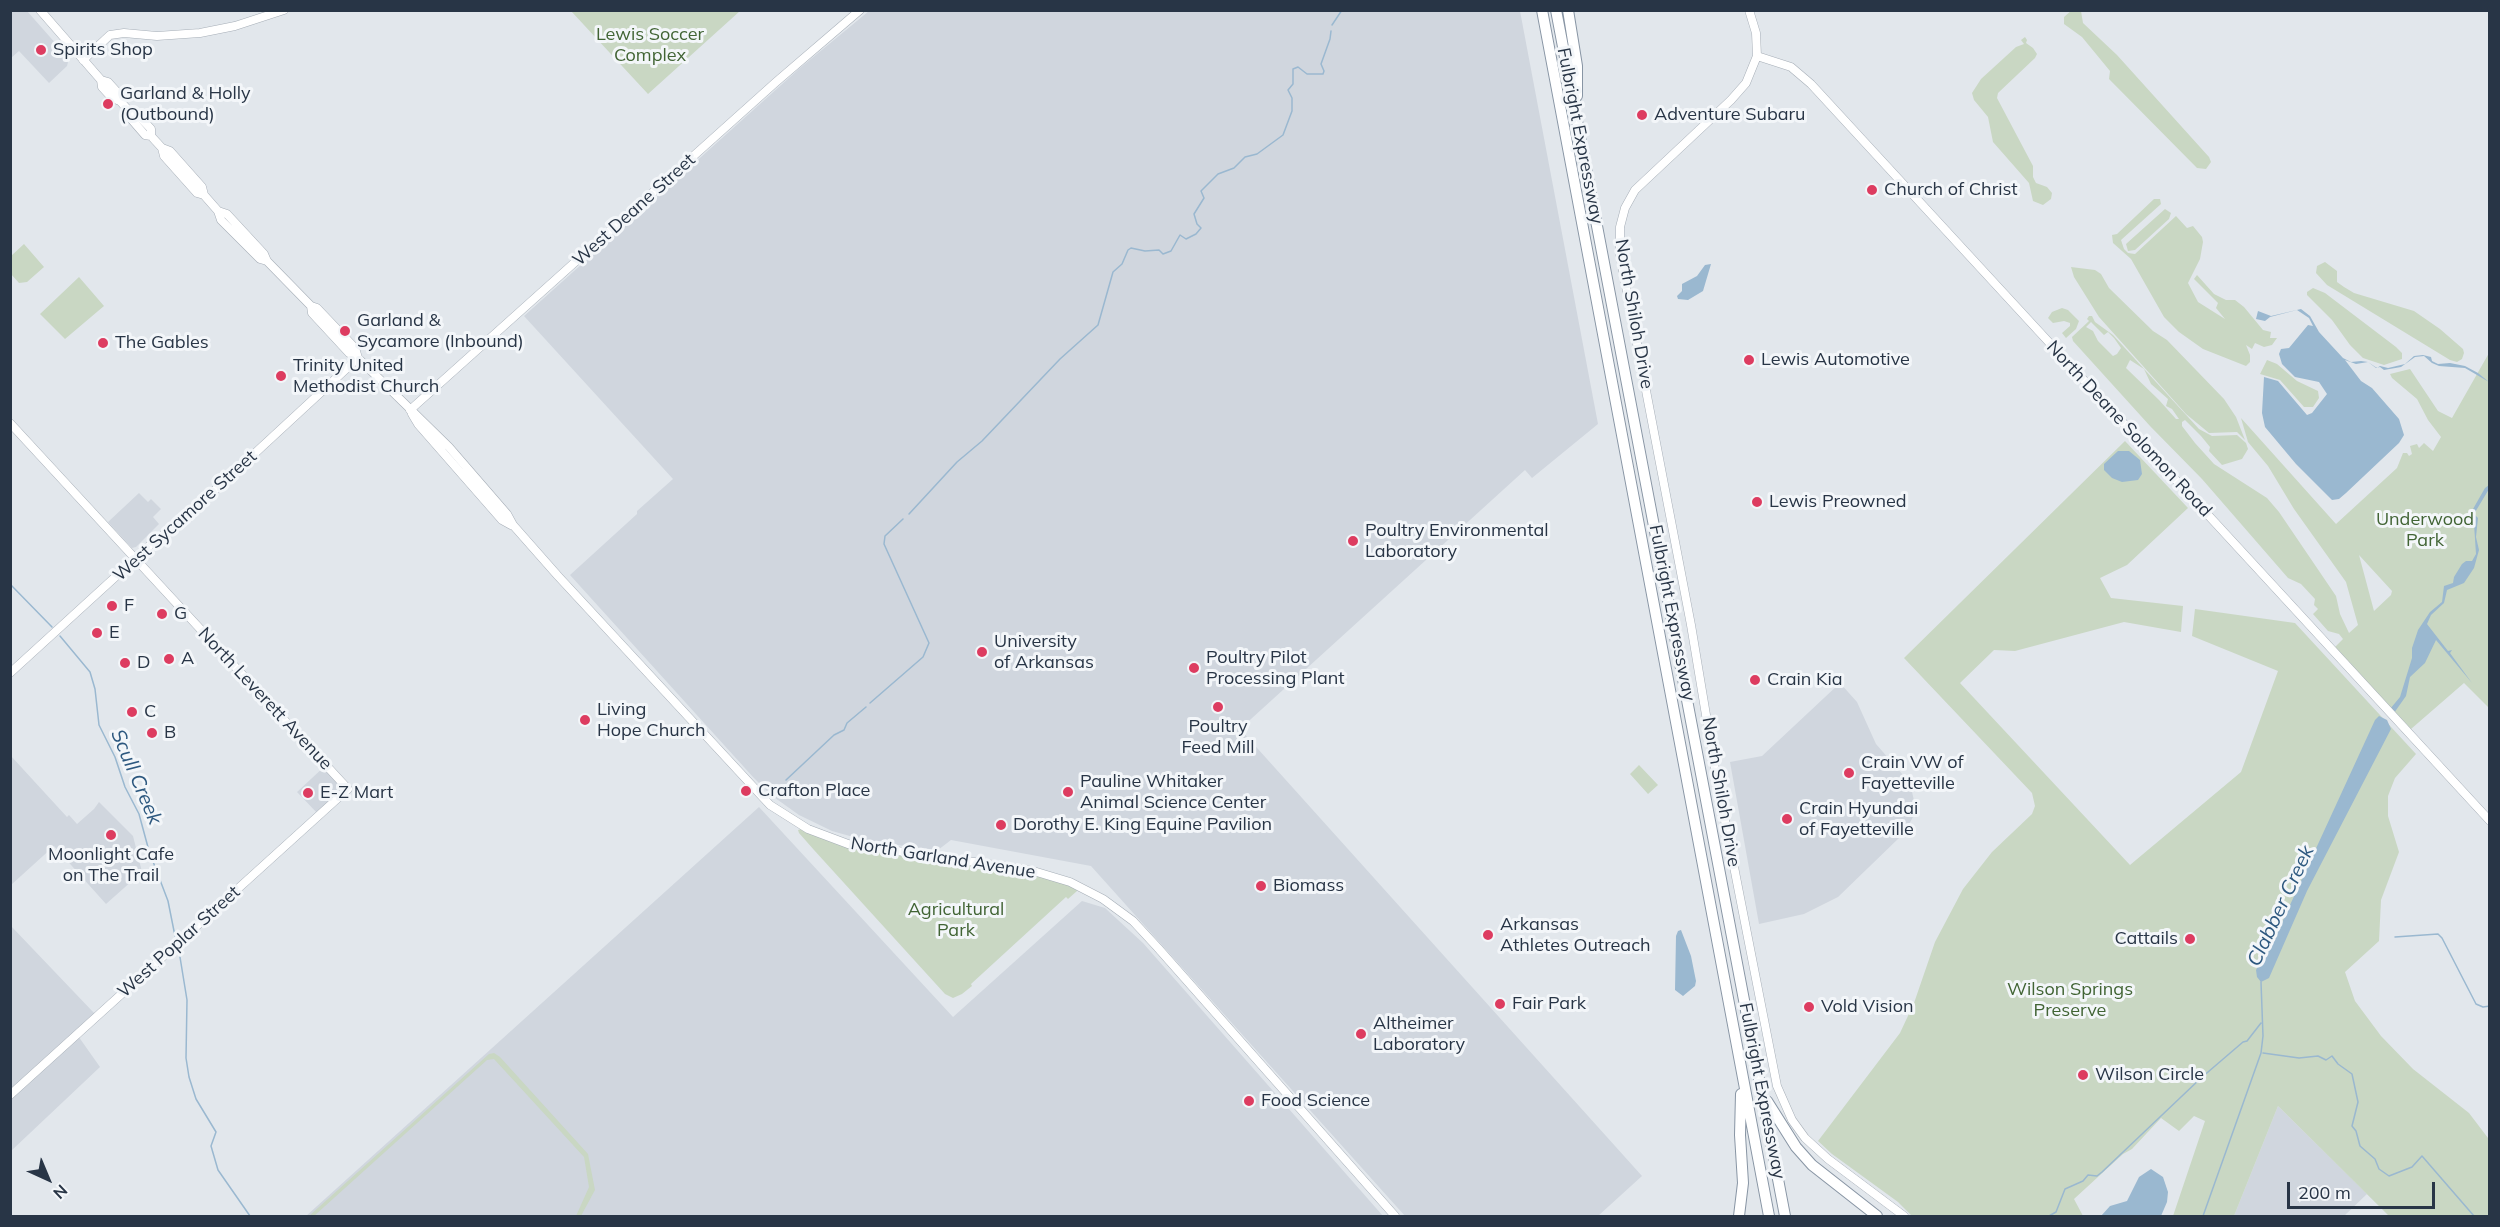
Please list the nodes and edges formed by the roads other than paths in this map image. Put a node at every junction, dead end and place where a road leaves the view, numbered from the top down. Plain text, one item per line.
1 (40, 10) edge
2 (284, 10) edge
3 (860, 10) edge
4 (1556, 10) edge
5 (1568, 10) edge
6 (1749, 10) edge
7 (1542, 12) edge
8 (1757, 56) junction
9 (83, 60) junction
10 (1577, 121) junction
11 (358, 358) junction
12 (410, 410) junction
13 (10, 423) edge
14 (135, 559) junction
15 (10, 673) edge
16 (348, 789) joint
17 (2490, 821) edge
18 (1741, 1070) junction
19 (10, 1095) edge
20 (1764, 1096) junction
21 (1395, 1216) edge
22 (1739, 1216) edge
23 (1769, 1216) edge
24 (1785, 1216) edge
25 (1877, 1216) edge
26 (1904, 1216) edge

1 - 9 street, North Garland Avenue
2 - 9 street
3 - 12 street, West Deane Street
4 - 10 highway, Fulbright Expressway
5 - 10 highway
6 - 8 street
7 - 18 highway, Fulbright Expressway
8 - 17 street, North Deane Solomon Road
8 - 26 street, North Shiloh Drive
9 - 11 street, North Garland Avenue
10 - 20 highway, Fulbright Expressway
11 - 12 street, North Garland Avenue
11 - 14 street, West Sycamore Street
12 - 21 street, North Garland Avenue
13 - 14 street, North Leverett Avenue
14 - 15 street, West Sycamore Street
14 - 16 street, North Leverett Avenue
16 - 19 street, West Poplar Street
18 - 22 highway
18 - 23 highway, Fulbright Expressway
20 - 24 highway, Fulbright Expressway
20 - 25 highway

